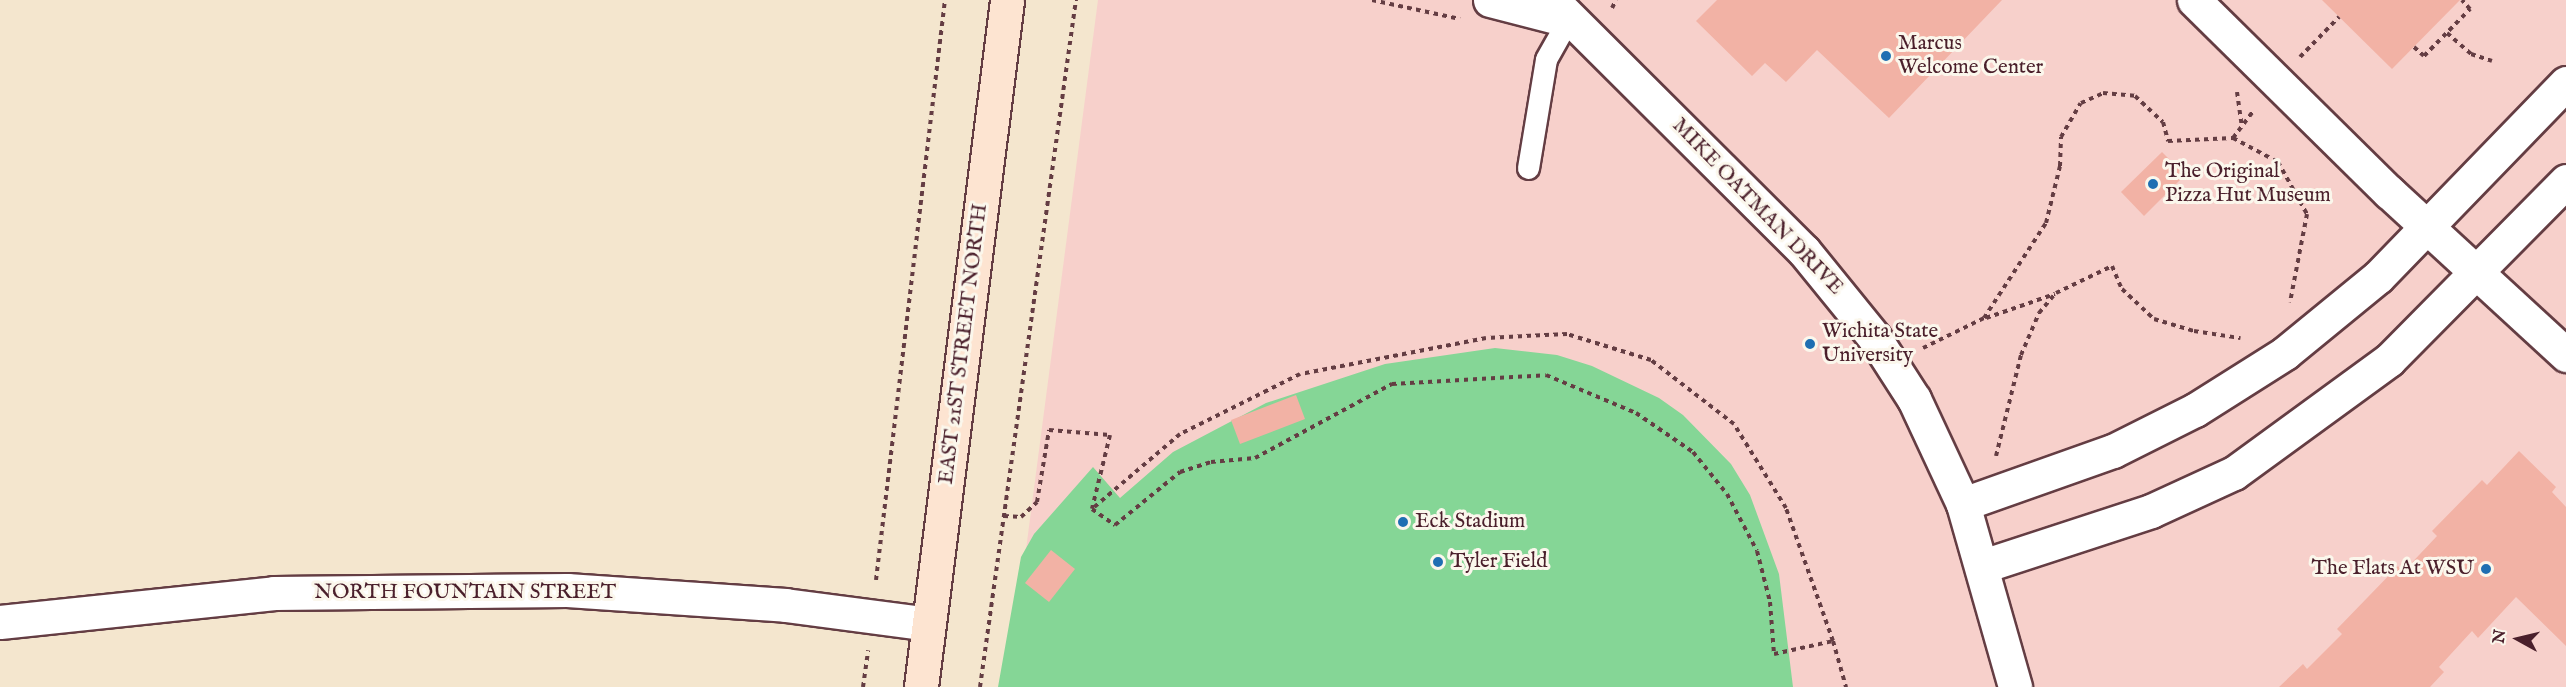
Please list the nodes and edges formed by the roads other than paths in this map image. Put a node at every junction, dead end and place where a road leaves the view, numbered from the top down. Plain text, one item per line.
1 (1007, 0) edge
2 (2194, 0) edge
3 (1560, 10) edge
4 (1480, 12) edge
5 (2566, 82) edge
6 (1528, 168) dead end
7 (2566, 181) edge
8 (2428, 225) junction
9 (2477, 273) junction
10 (2566, 355) edge
11 (1963, 504) junction
12 (1983, 566) junction
13 (0, 622) edge
14 (929, 624) junction
15 (921, 687) edge
16 (2015, 687) edge

1 - 14 main road, EAST 21ST STREET NORTH
2 - 8 street
3 - 4 street, MIKE OATMAN DRIVE
3 - 6 lane
3 - 11 street, MIKE OATMAN DRIVE
5 - 8 street
7 - 9 street
8 - 9 street
8 - 11 street
9 - 10 street
9 - 12 street
11 - 12 street, MIKE OATMAN DRIVE
12 - 16 street, MIKE OATMAN DRIVE
13 - 14 street, NORTH FOUNTAIN STREET
14 - 15 main road, EAST 21ST STREET NORTH

